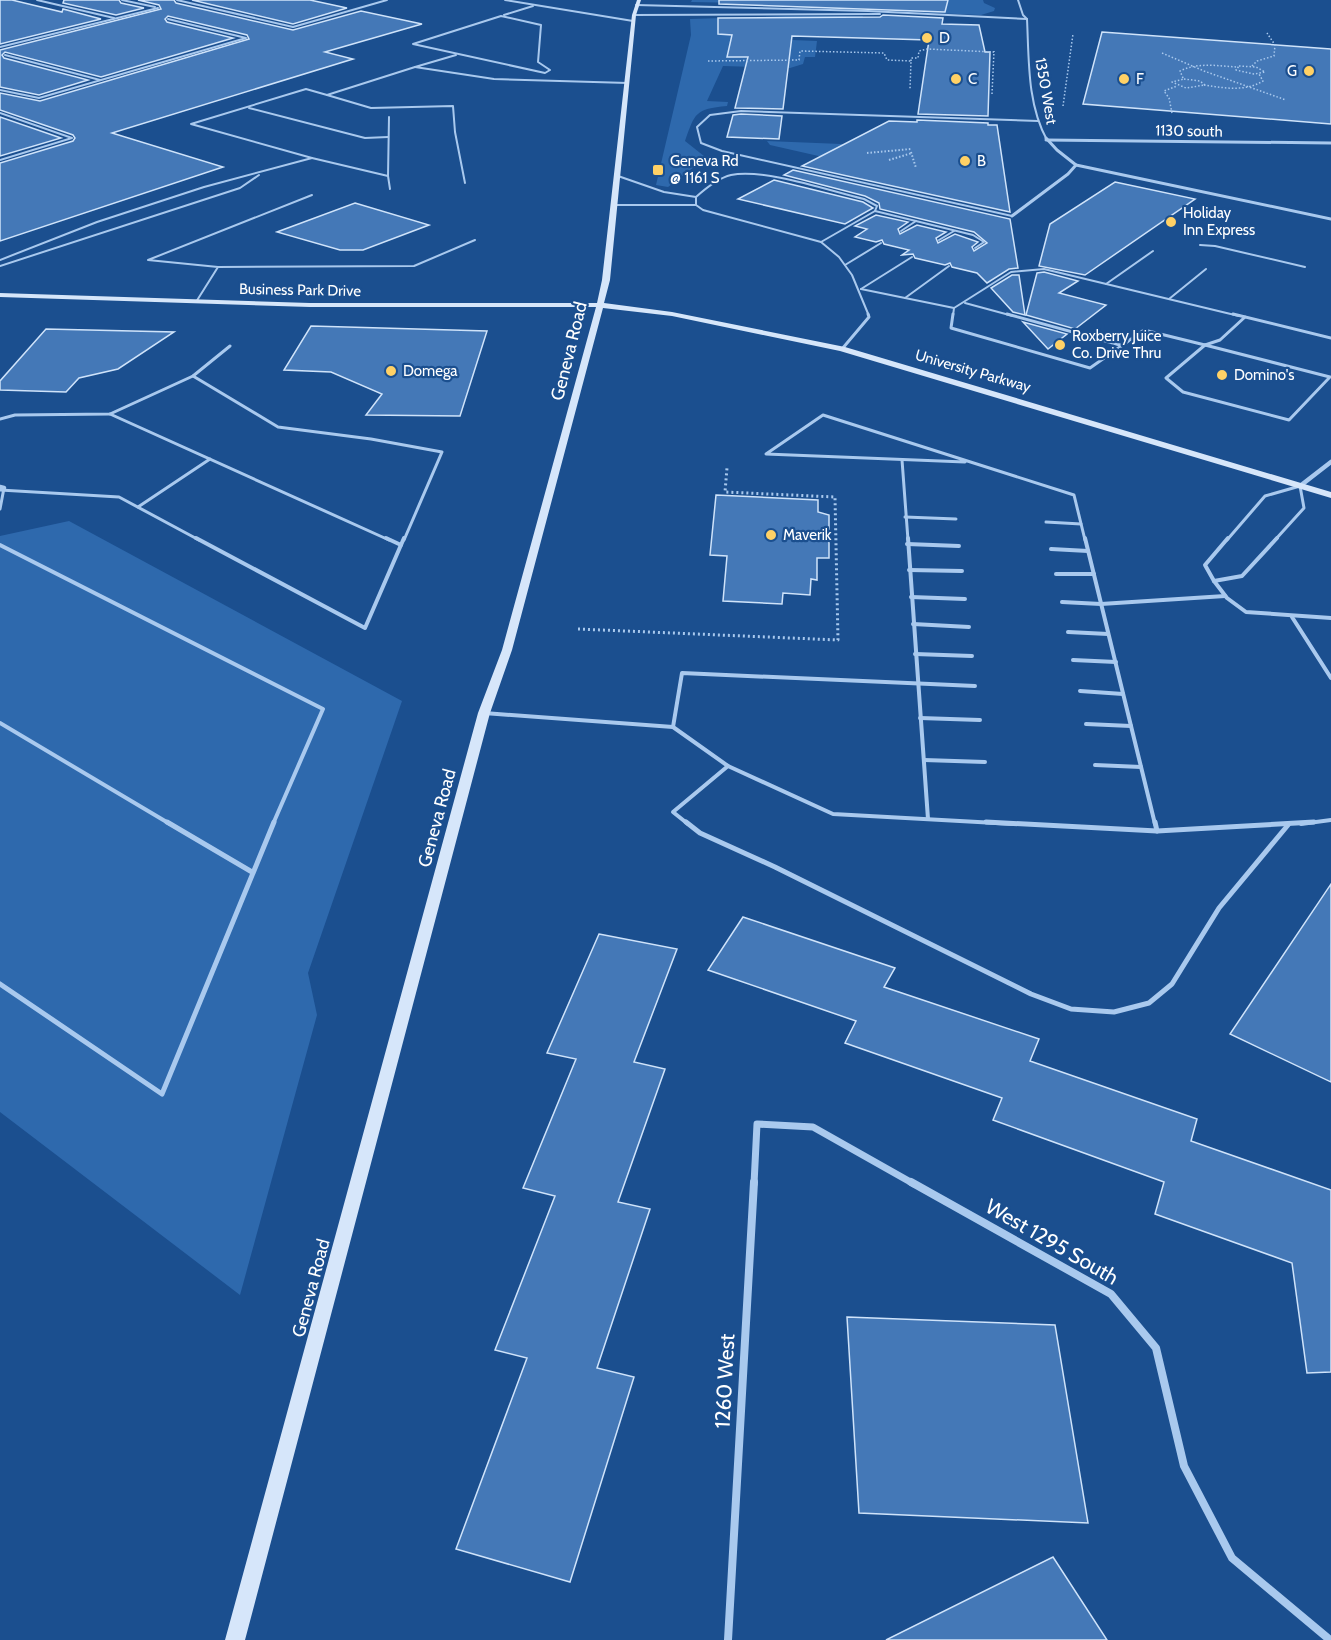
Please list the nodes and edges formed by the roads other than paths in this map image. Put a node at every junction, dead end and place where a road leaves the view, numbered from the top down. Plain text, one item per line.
1 (37, 0) edge
2 (122, 0) edge
3 (177, 0) edge
4 (387, 0) edge
5 (505, 0) edge
6 (545, 0) edge
7 (1018, 0) edge
8 (637, 2) edge
9 (534, 6) junction
10 (543, 8) junction
11 (908, 14) junction
12 (501, 16) junction
13 (634, 18) junction
14 (116, 19) junction
15 (168, 19) dead end
16 (1027, 19) junction
17 (0, 47) edge
18 (4, 55) dead end
19 (456, 55) junction
20 (415, 67) junction
21 (101, 80) junction
22 (628, 83) junction
23 (0, 90) edge
24 (327, 95) junction
25 (246, 108) junction
26 (0, 113) edge
27 (389, 117) dead end
28 (1038, 121) junction
29 (388, 137) junction
30 (1046, 140) junction
31 (1331, 142) edge
32 (312, 158) junction
33 (0, 160) edge
34 (1076, 165) junction
35 (264, 172) junction
36 (388, 176) junction
37 (618, 176) junction
38 (465, 183) dead end
39 (390, 189) dead end
40 (312, 195) dead end
41 (696, 197) junction
42 (614, 205) junction
43 (696, 206) junction
44 (875, 211) junction
45 (1012, 216) joint
46 (1331, 219) edge
47 (916, 221) junction
48 (901, 231) dead end
49 (954, 231) junction
50 (475, 240) dead end
51 (939, 240) dead end
52 (821, 242) junction
53 (881, 243) dead end
54 (1200, 245) dead end
55 (975, 248) dead end
56 (1153, 251) dead end
57 (912, 257) dead end
58 (0, 260) edge
59 (0, 266) edge
60 (845, 266) junction
61 (949, 266) dead end
62 (218, 267) junction
63 (1305, 267) dead end
64 (1206, 269) dead end
65 (1106, 284) junction
66 (861, 289) junction
67 (0, 295) edge
68 (905, 298) junction
69 (1169, 299) junction
70 (196, 302) junction
71 (965, 303) junction
72 (599, 305) junction
73 (954, 308) junction
74 (1245, 317) junction
75 (1331, 338) edge
76 (1120, 345) junction
77 (1205, 345) junction
78 (230, 346) dead end
79 (842, 349) junction
80 (193, 376) junction
81 (1330, 377) edge
82 (110, 414) junction
83 (0, 419) edge
84 (210, 459) junction
85 (902, 460) junction
86 (965, 462) junction
87 (1331, 462) edge
88 (1300, 486) junction
89 (1, 488) edge
90 (1331, 495) edge
91 (138, 507) junction
92 (0, 509) edge
93 (905, 517) junction
94 (956, 519) dead end
95 (1046, 522) dead end
96 (1081, 524) junction
97 (907, 544) junction
98 (0, 545) edge
99 (401, 546) junction
100 (959, 546) dead end
101 (1051, 549) dead end
102 (1088, 551) junction
103 (909, 570) junction
104 (962, 571) dead end
105 (1056, 574) dead end
106 (1094, 574) junction
107 (1214, 580) junction
108 (1226, 596) junction
109 (911, 597) junction
110 (965, 599) dead end
111 (1062, 602) dead end
112 (1101, 604) junction
113 (1292, 617) junction
114 (1331, 618) edge
115 (913, 624) junction
116 (969, 627) dead end
117 (1068, 632) dead end
118 (1108, 634) junction
119 (915, 654) junction
120 (972, 656) dead end
121 (1073, 660) dead end
122 (1116, 662) junction
123 (1331, 678) edge
124 (917, 684) junction
125 (975, 686) dead end
126 (1080, 691) dead end
127 (1123, 694) junction
128 (484, 713) junction
129 (920, 717) junction
130 (980, 720) dead end
131 (0, 723) edge
132 (1086, 724) dead end
133 (1131, 726) junction
134 (673, 727) junction
135 (924, 760) junction
136 (985, 762) dead end
137 (1095, 765) dead end
138 (728, 766) junction
139 (1141, 767) junction
140 (928, 819) junction
141 (1331, 820) edge
142 (1288, 825) junction
143 (1157, 831) junction
144 (252, 872) junction
145 (0, 984) edge
146 (757, 1124) joint
147 (235, 1640) edge
148 (728, 1640) edge
149 (1330, 1640) edge

1 - 14 lane
2 - 14 lane
3 - 4 lane
5 - 9 lane
6 - 10 lane
7 - 16 street, 1350 West
8 - 11 lane
8 - 13 main road, Geneva Road
9 - 10 lane
9 - 12 lane
10 - 13 lane
11 - 13 lane
11 - 16 lane
12 - 19 lane
12 - 19 lane
13 - 22 main road, Geneva Road
14 - 17 lane
15 - 21 lane
16 - 28 street, 1350 West
18 - 21 lane
19 - 20 lane
20 - 22 lane
20 - 24 lane
21 - 23 lane
22 - 37 main road, Geneva Road
24 - 25 lane
24 - 38 lane
25 - 29 lane
25 - 32 lane
26 - 33 lane
27 - 29 lane
28 - 30 street, 1350 West
28 - 45 lane
29 - 36 lane
30 - 31 street, 1130 south
30 - 34 street, 1350 West
32 - 35 lane
32 - 36 lane
34 - 45 street
34 - 46 street
35 - 58 lane
35 - 59 lane
36 - 39 lane
37 - 41 lane
37 - 42 main road, Geneva Road
40 - 62 lane
41 - 43 lane
41 - 44 lane
42 - 43 lane
42 - 72 main road, Geneva Road
43 - 52 lane
44 - 47 lane
44 - 52 lane
47 - 48 lane
47 - 49 lane
49 - 51 lane
49 - 55 lane
50 - 62 lane
52 - 60 lane
53 - 60 lane
54 - 63 lane
56 - 65 lane
57 - 66 lane
60 - 66 lane
61 - 68 lane
62 - 70 lane
64 - 69 lane
65 - 69 lane
65 - 71 lane
66 - 68 lane
66 - 79 lane
67 - 70 main road, Business Park Drive
68 - 73 lane
69 - 74 lane
70 - 72 main road, Business Park Drive
71 - 73 lane
71 - 76 lane
72 - 79 main road, University Parkway
72 - 128 main road, Geneva Road
73 - 76 lane
74 - 75 lane
74 - 77 lane
76 - 77 lane
77 - 81 lane
77 - 81 lane
78 - 80 lane
79 - 88 main road, University Parkway
80 - 82 lane
80 - 99 lane
82 - 83 lane
82 - 84 lane
84 - 91 lane
84 - 99 lane
85 - 86 lane
85 - 86 lane
85 - 93 lane
86 - 96 lane
87 - 88 street
88 - 90 main road, University Parkway
88 - 107 lane
88 - 107 lane
89 - 91 lane
89 - 92 lane
91 - 99 lane
93 - 94 lane
93 - 97 lane
95 - 96 lane
96 - 102 lane
97 - 100 lane
97 - 103 lane
98 - 144 lane
101 - 102 lane
102 - 106 lane
103 - 104 lane
103 - 109 lane
105 - 106 lane
106 - 112 lane
107 - 108 lane
108 - 112 lane
108 - 113 lane
109 - 110 lane
109 - 115 lane
111 - 112 lane
112 - 118 lane
113 - 114 lane
113 - 123 lane
115 - 116 lane
115 - 119 lane
117 - 118 lane
118 - 122 lane
119 - 120 lane
119 - 124 lane
121 - 122 lane
122 - 127 lane
124 - 125 lane
124 - 129 lane
124 - 134 lane
126 - 127 lane
127 - 133 lane
128 - 134 lane
128 - 147 main road, Geneva Road
129 - 130 lane
129 - 135 lane
131 - 144 lane
132 - 133 lane
133 - 139 lane
134 - 138 lane
135 - 136 lane
135 - 140 lane
137 - 139 lane
138 - 140 lane
138 - 142 lane
139 - 143 lane
140 - 143 lane
141 - 142 lane
142 - 143 lane
144 - 145 lane
146 - 148 street, 1260 West
146 - 149 street, West 1295 South

